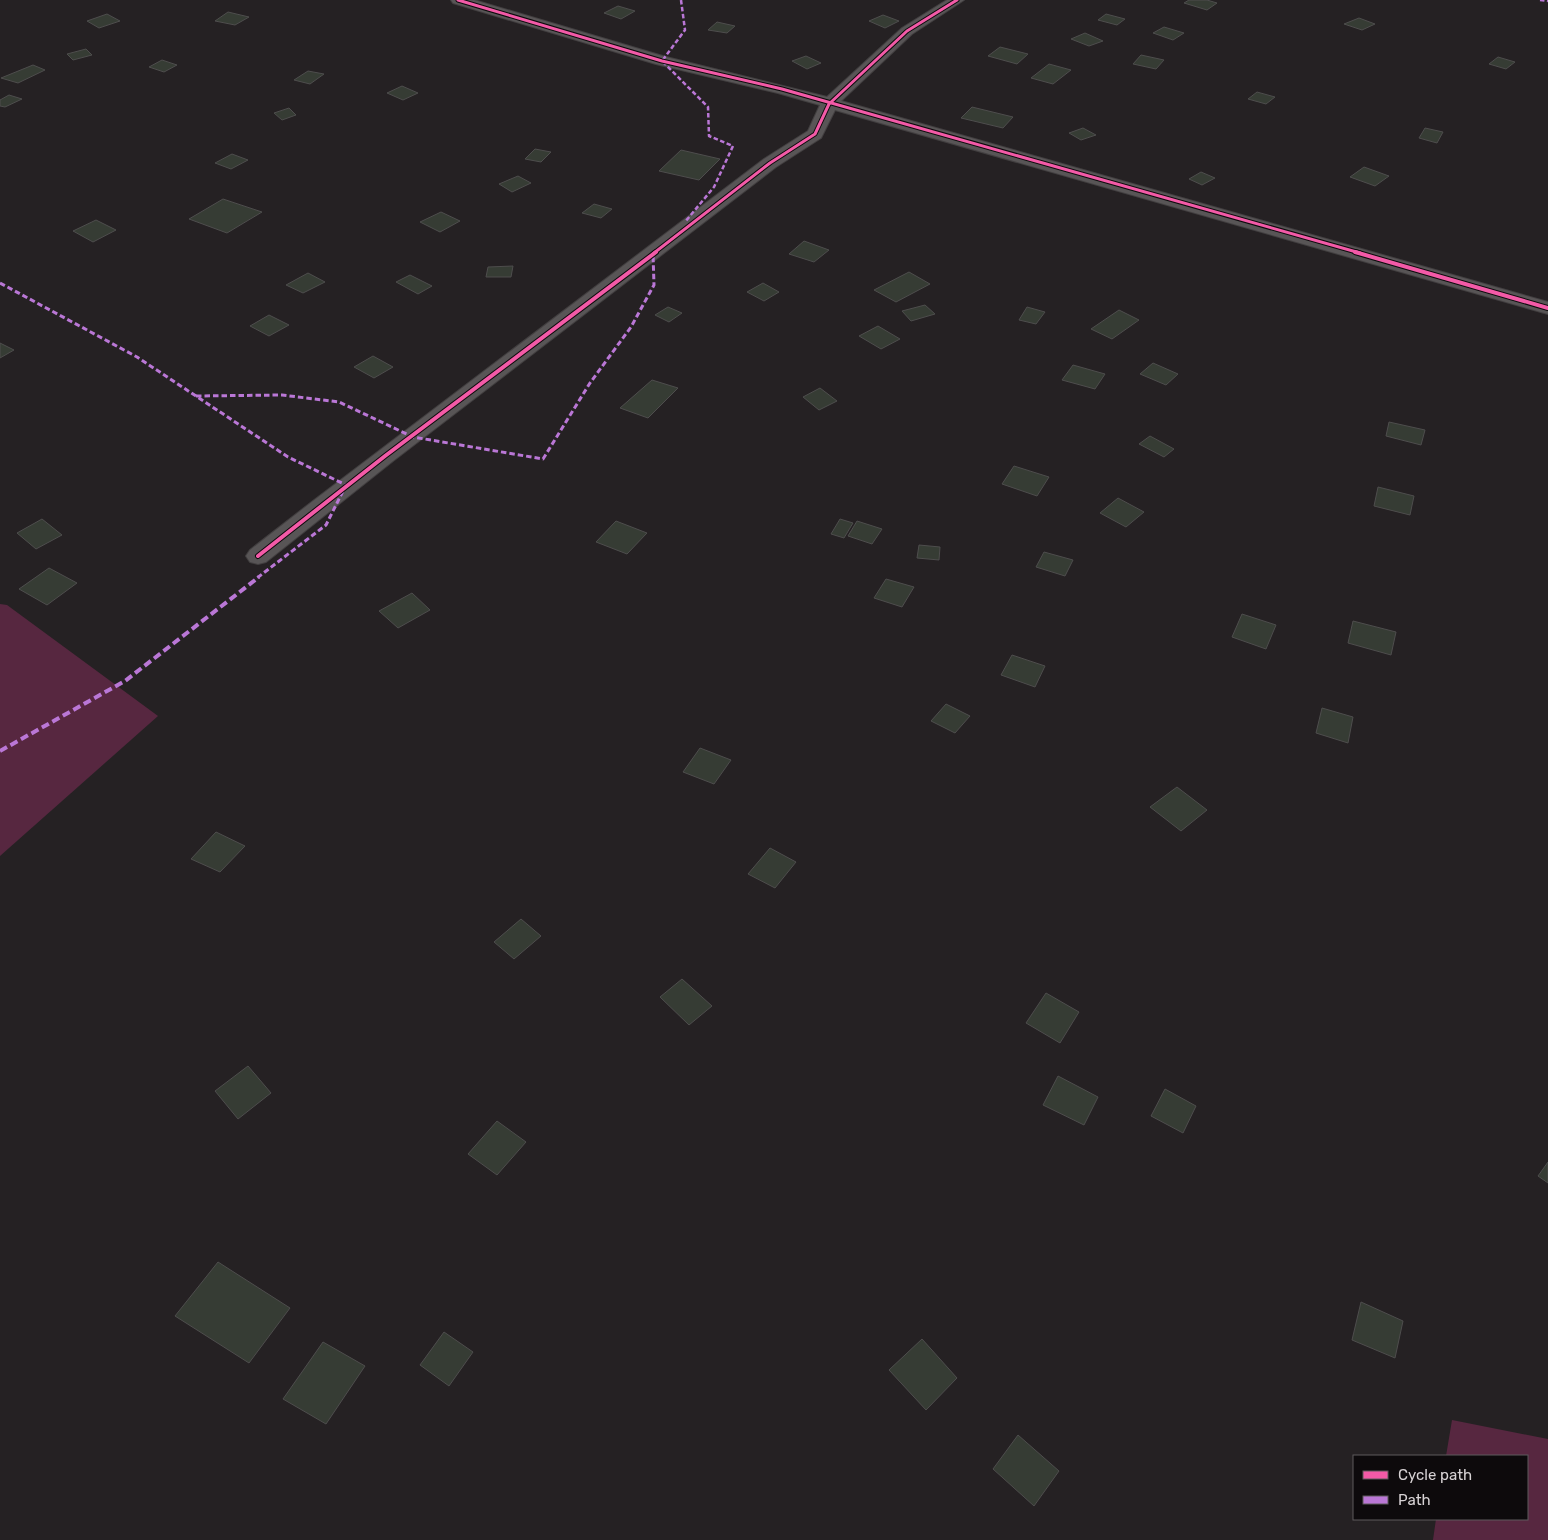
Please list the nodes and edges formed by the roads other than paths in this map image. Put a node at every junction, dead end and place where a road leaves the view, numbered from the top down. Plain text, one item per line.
1 (458, 0) edge
2 (957, 0) edge
3 (829, 104) junction
4 (1548, 308) edge
5 (258, 556) dead end

1 - 3 street
2 - 3 street
3 - 4 street
3 - 5 street

